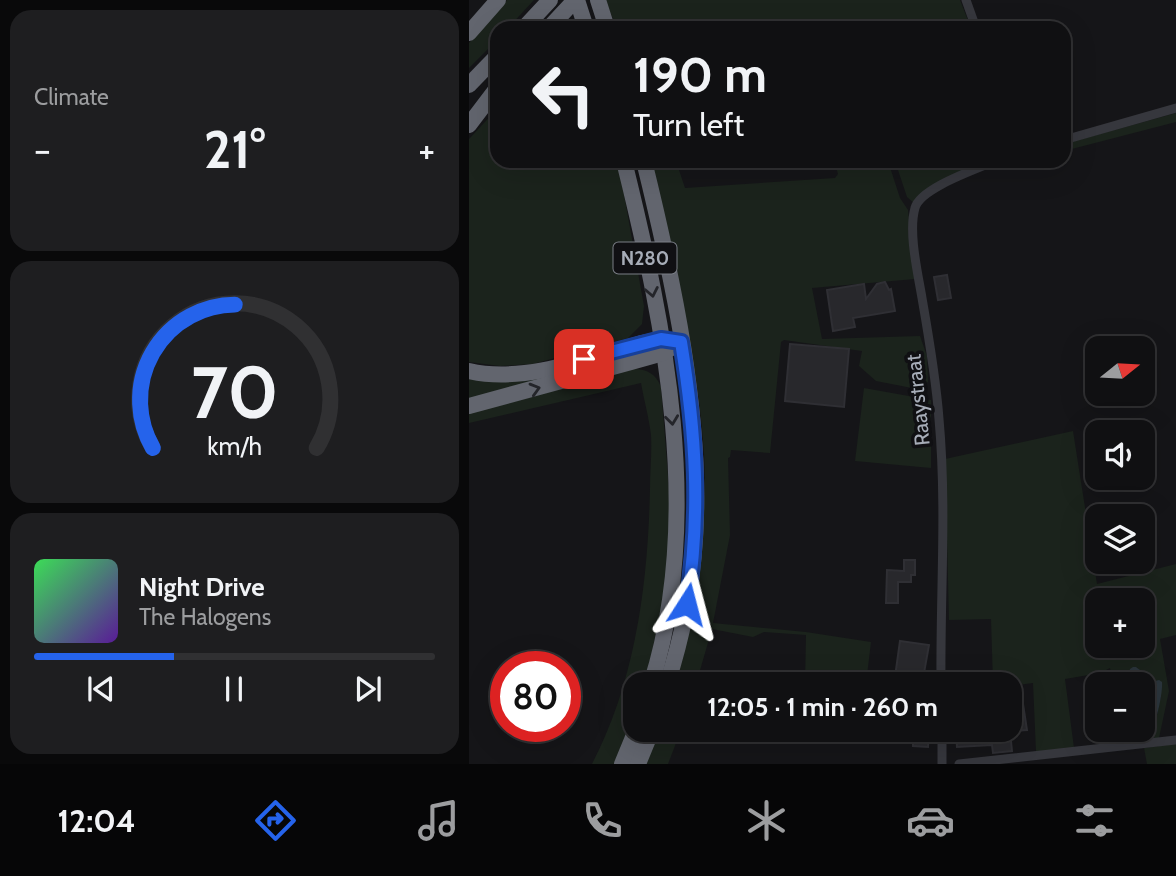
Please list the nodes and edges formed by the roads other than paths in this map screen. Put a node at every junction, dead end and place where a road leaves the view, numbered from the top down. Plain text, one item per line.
1 (498, 0) edge
2 (550, 0) edge
3 (576, 0) edge
4 (966, 0) edge
5 (599, 3) edge
6 (530, 21) edge
7 (556, 21) edge
8 (584, 21) edge
9 (605, 21) edge
10 (974, 21) edge
11 (469, 33) edge
12 (490, 63) edge
13 (469, 85) edge
14 (490, 92) edge
15 (490, 95) edge
16 (1176, 108) edge
17 (469, 111) edge
18 (469, 125) edge
19 (1071, 138) edge
20 (625, 168) edge
21 (646, 168) edge
22 (979, 168) edge
23 (681, 342) junction
24 (662, 346) junction
25 (469, 371) edge
26 (469, 406) edge
27 (655, 672) edge
28 (670, 672) edge
29 (941, 672) edge
30 (1176, 740) edge
31 (631, 742) edge
32 (647, 742) edge
33 (941, 742) edge
34 (622, 764) edge
35 (638, 764) edge
36 (942, 764) edge
37 (959, 764) edge

1 - 11 highway
2 - 6 highway
3 - 7 highway
3 - 8 highway
4 - 10 street
5 - 9 highway
12 - 13 highway
14 - 17 highway
15 - 18 highway
16 - 19 street
20 -> 24 highway, N280
21 - 23 highway, N280
22 - 29 street, Raaystraat
23 - 24 highway
23 - 28 highway, N280
24 - 25 highway
26 -> 24 highway
24 -> 27 highway, N280
30 - 37 street
31 - 34 highway
32 - 35 highway
33 - 36 street

